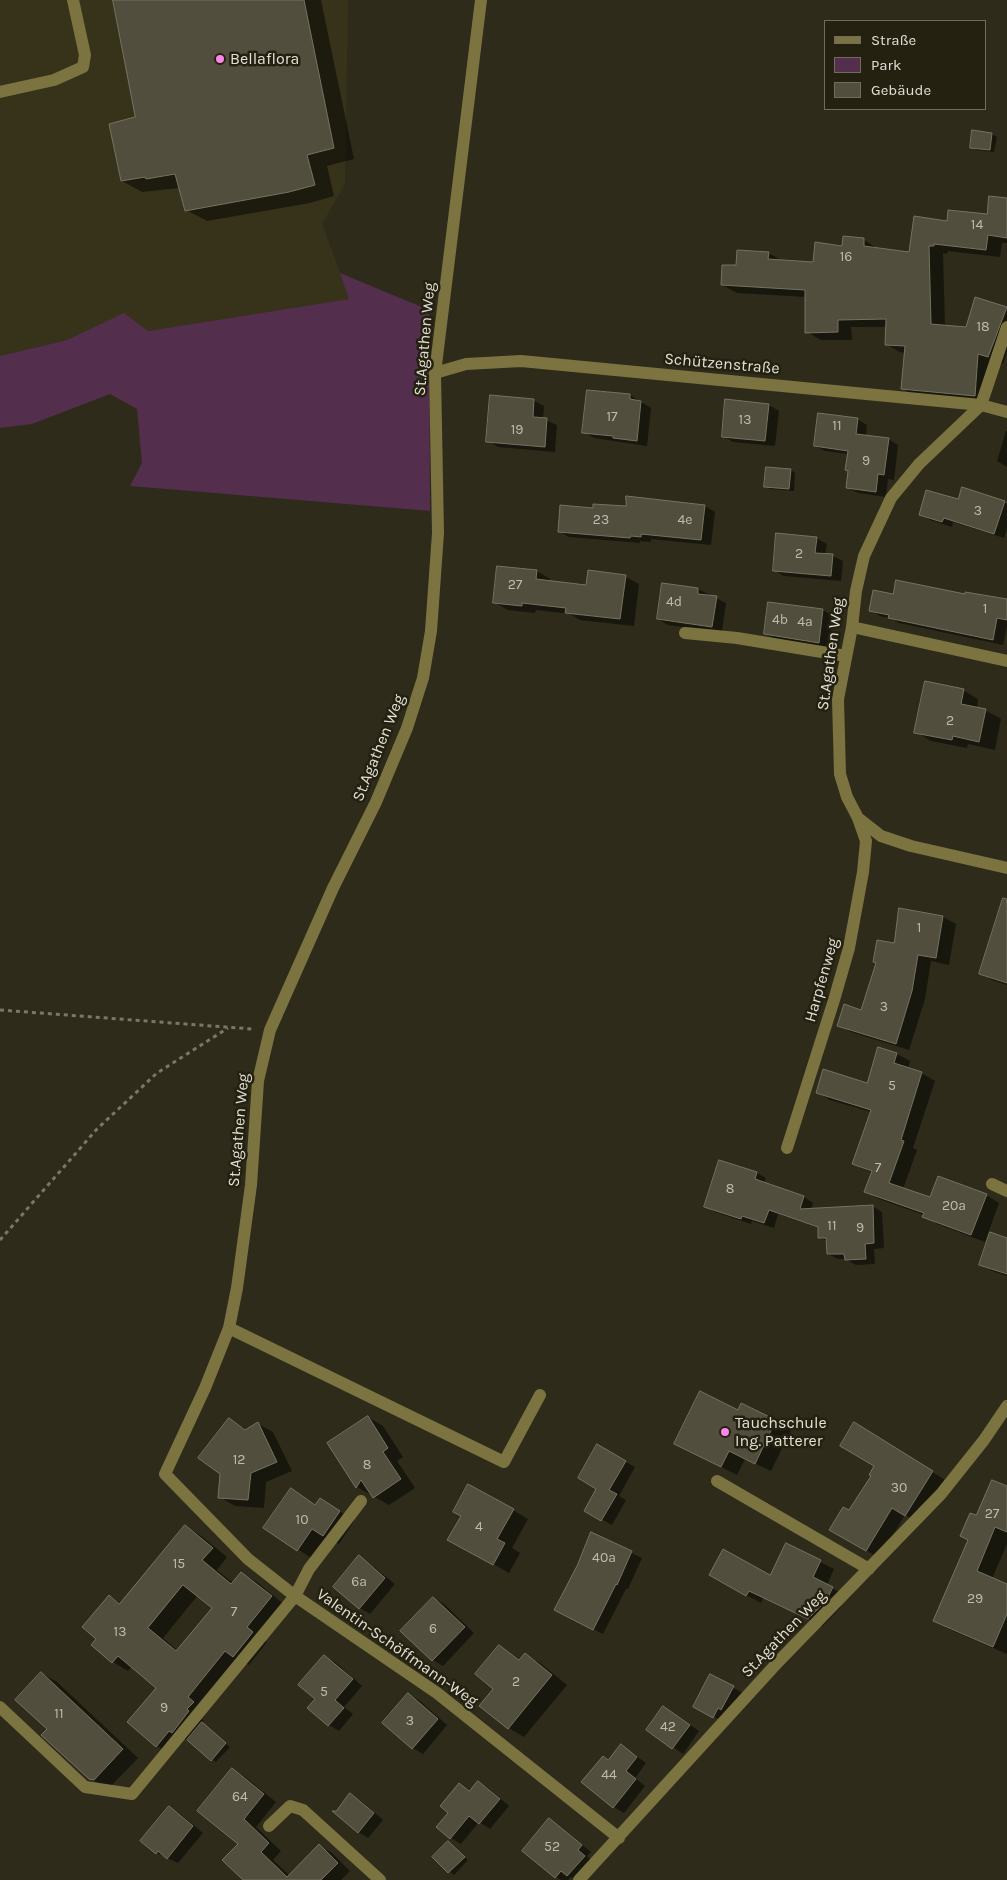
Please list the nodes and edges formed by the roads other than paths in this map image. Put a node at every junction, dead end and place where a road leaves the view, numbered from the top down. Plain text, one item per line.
1 (73, 0) edge
2 (481, 0) edge
3 (0, 92) edge
4 (1007, 327) edge
5 (435, 373) junction
6 (981, 405) junction
7 (1007, 412) edge
8 (852, 627) junction
9 (685, 633) dead end
10 (846, 656) junction
11 (1007, 661) edge
12 (858, 818) junction
13 (1007, 868) edge
14 (787, 1148) dead end
15 (992, 1184) dead end
16 (1007, 1191) edge
17 (229, 1328) junction
18 (540, 1396) dead end
19 (1007, 1406) edge
20 (165, 1474) joint
21 (717, 1481) dead end
22 (361, 1502) dead end
23 (869, 1569) junction
24 (295, 1596) junction
25 (0, 1707) edge
26 (269, 1826) dead end
27 (619, 1838) junction
28 (380, 1880) edge
29 (579, 1880) edge

1 - 3 street
2 - 5 street, St.Agathen Weg
4 - 6 street
5 - 6 street, Schützenstraße
5 - 17 street, St.Agathen Weg
6 - 7 street, Schützenstraße
6 - 8 street, St.Agathen Weg
8 - 10 street, St.Agathen Weg
8 - 11 street
9 - 10 street
10 - 12 street, St.Agathen Weg
12 - 13 street, St.Agathen Weg
12 - 14 street, Harpfenweg
15 - 16 street
17 - 18 street
17 - 20 street, St.Agathen Weg
19 - 23 street, St.Agathen Weg
20 - 24 street, Valentin-Schöffmann-Weg
21 - 23 street
22 - 24 street
23 - 27 street, St.Agathen Weg
24 - 25 street
24 - 27 street, Valentin-Schöffmann-Weg
26 - 28 street
27 - 29 street, St.Agathen Weg

